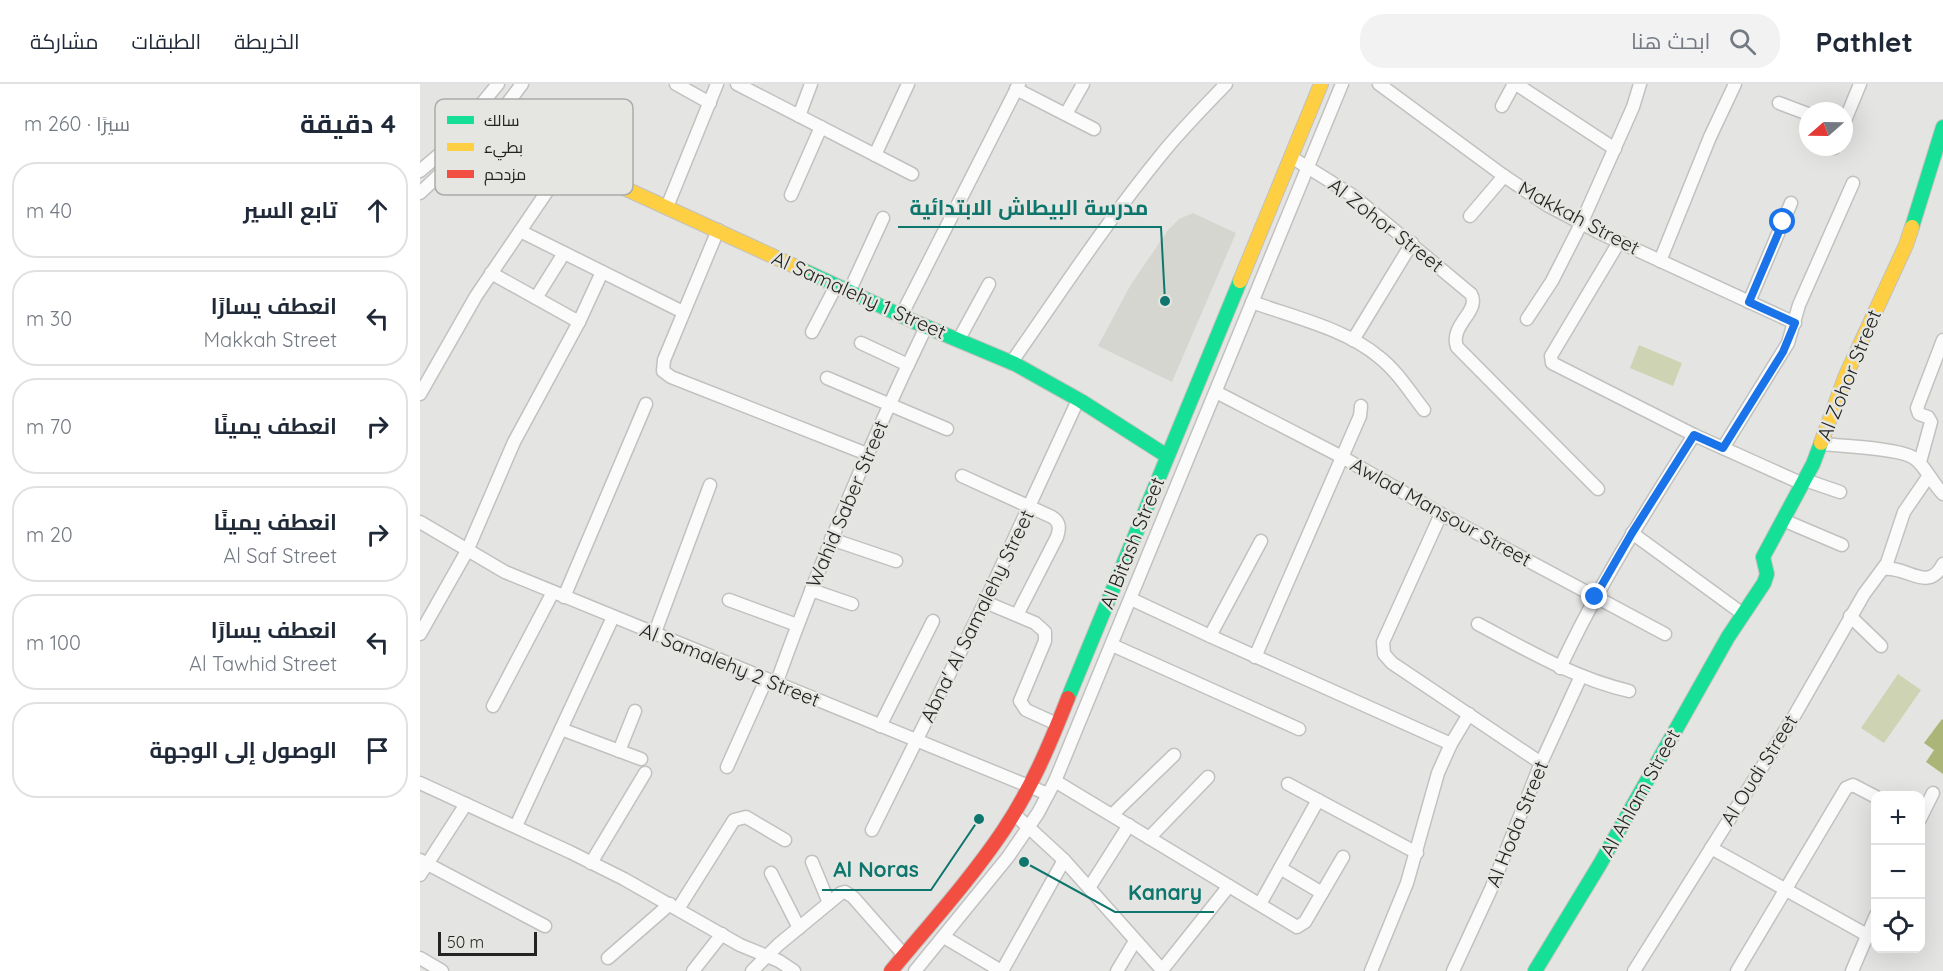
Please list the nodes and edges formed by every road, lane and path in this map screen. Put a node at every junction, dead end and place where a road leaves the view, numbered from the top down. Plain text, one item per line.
1 (498, 84) edge
2 (522, 84) edge
3 (676, 84) edge
4 (717, 84) edge
5 (737, 84) edge
6 (811, 84) edge
7 (908, 84) edge
8 (1083, 84) edge
9 (1226, 84) edge
10 (1321, 84) edge
11 (1342, 84) edge
12 (1379, 84) edge
13 (1515, 84) edge
14 (1640, 84) edge
15 (1735, 84) edge
16 (1860, 84) edge
17 (1018, 86) edge
18 (486, 99) edge
19 (510, 99) edge
20 (1853, 102) edge
21 (710, 103) junction
22 (1779, 103) dead end
23 (1502, 106) dead end
24 (1799, 111) edge
25 (1066, 114) junction
26 (799, 116) junction
27 (821, 127) junction
28 (1943, 127) edge
29 (1094, 129) dead end
30 (1615, 149) junction
31 (876, 155) junction
32 (1291, 157) junction
33 (435, 158) edge
34 (1309, 167) junction
35 (420, 171) edge
36 (912, 174) dead end
37 (1504, 176) junction
38 (435, 178) edge
39 (1853, 183) dead end
40 (633, 192) edge
41 (420, 193) edge
42 (545, 195) edge
43 (791, 195) dead end
44 (1791, 203) dead end
45 (667, 207) junction
46 (1470, 216) dead end
47 (883, 218) dead end
48 (1581, 224) junction
49 (717, 230) junction
50 (520, 231) junction
51 (1619, 242) junction
52 (1412, 243) junction
53 (564, 253) junction
54 (1660, 261) junction
55 (602, 272) junction
56 (491, 273) junction
57 (989, 284) dead end
58 (842, 289) junction
59 (536, 298) junction
60 (1252, 302) junction
61 (1749, 302) junction
62 (683, 312) junction
63 (901, 316) junction
64 (1527, 319) dead end
65 (579, 322) junction
66 (1795, 323) junction
67 (926, 327) junction
68 (812, 332) dead end
69 (959, 339) junction
70 (1353, 340) junction
71 (1943, 340) edge
72 (861, 343) dead end
73 (1011, 363) junction
74 (908, 365) junction
75 (826, 378) dead end
76 (1216, 392) junction
77 (420, 394) edge
78 (1078, 400) junction
79 (646, 404) dead end
80 (889, 404) junction
81 (1361, 406) dead end
82 (1424, 410) dead end
83 (1929, 418) junction
84 (1943, 422) edge
85 (947, 429) dead end
86 (1694, 435) junction
87 (1821, 444) junction
88 (1723, 448) junction
89 (867, 454) junction
90 (1167, 456) junction
91 (1342, 457) junction
92 (1920, 462) junction
93 (962, 476) dead end
94 (1928, 477) junction
95 (1804, 482) junction
96 (710, 485) dead end
97 (1598, 489) dead end
98 (1840, 492) dead end
99 (1943, 494) edge
100 (1030, 506) junction
101 (1441, 514) junction
102 (1783, 520) junction
103 (420, 522) edge
104 (1632, 533) junction
105 (831, 539) junction
106 (1261, 541) dead end
107 (1842, 545) dead end
108 (467, 551) junction
109 (896, 561) dead end
110 (1943, 564) edge
111 (1883, 569) junction
112 (1119, 575) junction
113 (1137, 584) junction
114 (811, 590) junction
115 (559, 595) junction
116 (1595, 597) junction
117 (1131, 598) junction
118 (729, 600) dead end
119 (985, 602) junction
120 (852, 604) dead end
121 (1743, 614) junction
122 (1017, 615) junction
123 (1850, 616) junction
124 (613, 617) junction
125 (933, 621) dead end
126 (1478, 624) dead end
127 (797, 626) junction
128 (420, 633) edge
129 (654, 634) junction
130 (1665, 634) dead end
131 (1210, 636) junction
132 (1112, 645) junction
133 (1881, 646) dead end
134 (1255, 657) junction
135 (1560, 668) junction
136 (1581, 676) junction
137 (771, 682) junction
138 (1629, 691) dead end
139 (493, 706) dead end
140 (635, 711) dead end
141 (1469, 714) junction
142 (1057, 724) junction
143 (880, 726) junction
144 (561, 729) junction
145 (1299, 729) dead end
146 (917, 741) junction
147 (1451, 744) junction
148 (619, 751) junction
149 (1174, 755) dead end
150 (641, 759) dead end
151 (1541, 764) junction
152 (727, 767) dead end
153 (645, 774) dead end
154 (1208, 777) dead end
155 (1055, 781) junction
156 (420, 783) edge
157 (1288, 784) dead end
158 (1030, 786) junction
159 (1933, 793) dead end
160 (1047, 794) junction
161 (1871, 795) edge
162 (1318, 800) junction
163 (466, 804) junction
164 (1925, 809) edge
165 (1014, 814) junction
166 (1112, 815) junction
167 (1129, 825) junction
168 (516, 826) junction
169 (1029, 827) junction
170 (872, 830) dead end
171 (1149, 838) junction
172 (784, 840) dead end
173 (1711, 848) junction
174 (1416, 853) junction
175 (1343, 857) dead end
176 (1064, 860) junction
177 (591, 862) junction
178 (812, 862) dead end
179 (422, 866) edge
180 (1280, 868) junction
181 (771, 873) dead end
182 (1229, 886) junction
183 (1089, 888) junction
184 (1784, 889) junction
185 (1322, 893) junction
186 (829, 903) junction
187 (1260, 904) junction
188 (674, 906) junction
189 (1871, 925) edge
190 (545, 926) dead end
191 (799, 928) junction
192 (722, 934) junction
193 (1867, 935) junction
194 (944, 937) junction
195 (1135, 941) junction
196 (767, 955) junction
197 (904, 955) junction
198 (420, 958) edge
199 (608, 958) dead end
200 (442, 971) edge
201 (693, 971) edge
202 (752, 971) edge
203 (794, 971) edge
204 (891, 971) edge
205 (915, 971) edge
206 (1002, 971) edge
207 (1117, 971) edge
208 (1162, 971) edge
209 (1371, 971) edge
210 (1453, 971) edge
211 (1535, 971) edge
212 (1634, 971) edge
213 (1737, 971) edge
214 (1852, 971) edge

1 - 18 street
2 - 19 street
3 - 21 street
4 - 21 street
5 - 26 street
6 - 26 street
7 - 31 street
8 - 25 street
9 - 73 street
10 - 32 street, Al Bitash Street
11 - 34 street, Al Bitash Street
12 - 37 street, Makkah Street
13 - 23 street
13 - 30 street
14 - 30 street
15 - 54 street
16 - 20 street
17 - 25 street
17 - 63 street
21 - 45 street
22 - 24 street
25 - 29 street
26 - 27 street
27 - 31 street
27 - 43 street
28 - 87 street, Al Zohor Street
30 - 48 street
31 - 36 street
32 - 34 street, Al Zohor Street
32 - 90 street, Al Bitash Street
33 - 35 street
34 - 52 street, Al Zohor Street
34 - 60 street, Al Bitash Street
37 - 46 street
37 - 48 street, Makkah Street
38 - 41 street
39 - 66 street
40 - 45 street, Al Samalehy 1 Street
42 - 50 street
44 - 61 street
45 - 49 street, Al Samalehy 1 Street
47 - 58 street
48 - 51 street, Makkah Street
48 - 64 street
49 - 58 street, Al Samalehy 1 Street
49 - 62 street
50 - 53 street
50 - 56 street
51 - 54 street, Makkah Street
51 - 86 street
52 - 70 street
52 - 97 street, Al Zohor Street
53 - 55 street
53 - 59 street
54 - 61 street, Makkah Street
55 - 62 street
55 - 65 street
56 - 59 street
56 - 77 street
57 - 69 street
58 - 63 street, Al Samalehy 1 Street
58 - 68 street
59 - 65 street
60 - 70 street
60 - 76 street, Al Bitash Street
61 - 66 street, Makkah Street
62 - 89 street
63 - 67 street, Al Samalehy 1 Street
65 - 108 street
66 - 88 street
67 - 69 street, Al Samalehy 1 Street
67 - 74 street, Wahid Saber Street
69 - 73 street, Al Samalehy 1 Street
70 - 82 street
71 - 83 street
72 - 74 street
73 - 78 street, Al Samalehy 1 Street
74 - 80 street, Wahid Saber Street
75 - 80 street
76 - 91 street, Awlad Mansour Street
76 - 113 street, Al Bitash Street
78 - 90 street, Al Samalehy 1 Street
78 - 100 street, Abna' Al Samalehy Street
79 - 115 street
80 - 85 street
80 - 89 street, Wahid Saber Street
81 - 91 street
83 - 84 street
83 - 92 street
86 - 88 street
86 - 104 street
87 - 92 street
87 - 95 street, Al Zohor Street
88 - 95 street
89 - 105 street, Wahid Saber Street
90 - 112 street, Al Bitash Street
91 - 101 street, Awlad Mansour Street
91 - 134 street
92 - 94 street
93 - 100 street
94 - 99 street
94 - 111 street, Al Oudi Street
95 - 98 street
95 - 102 street, Al Zohor Street
96 - 129 street
100 - 119 street, Abna' Al Samalehy Street
100 - 122 street
101 - 116 street, Awlad Mansour Street
101 - 141 street
102 - 107 street
102 - 121 street, Al Zohor Street
103 - 108 street, Al Samalehy 2 Street
104 - 116 street
104 - 121 street
105 - 109 street
105 - 114 street, Wahid Saber Street
106 - 131 street
108 - 115 street, Al Samalehy 2 Street
108 - 128 street
110 - 111 street
111 - 123 street, Al Oudi Street
112 - 113 street
112 - 142 street, Al Bitash Street
113 - 117 street, Al Bitash Street
114 - 120 street
114 - 127 street, Wahid Saber Street
115 - 124 street, Al Samalehy 2 Street
115 - 139 street
116 - 130 street, Awlad Mansour Street
116 - 135 street
117 - 131 street
117 - 132 street, Al Bitash Street
118 - 127 street
119 - 122 street
119 - 146 street, Abna' Al Samalehy Street
121 - 211 street, Al Ahlam Street
122 - 142 street
123 - 133 street
123 - 173 street, Al Oudi Street
124 - 129 street, Al Samalehy 2 Street
124 - 144 street
125 - 143 street
126 - 135 street
127 - 137 street, Wahid Saber Street
129 - 137 street, Al Samalehy 2 Street
131 - 134 street
132 - 145 street
132 - 155 street, Al Bitash Street
134 - 147 street
135 - 136 street
136 - 138 street
136 - 151 street, Al Hoda Street
137 - 143 street, Al Samalehy 2 Street
137 - 152 street, Wahid Saber Street
140 - 148 street
141 - 147 street
141 - 151 street
142 - 158 street, Al Bitash Street
143 - 146 street, Al Samalehy 2 Street
144 - 148 street
144 - 168 street
146 - 158 street, Al Samalehy 2 Street
146 - 170 street, Abna' Al Samalehy Street
147 - 174 street
148 - 150 street
149 - 166 street
151 - 210 street, Al Hoda Street
153 - 177 street
154 - 171 street
155 - 160 street, Al Bitash Street
155 - 166 street
156 - 163 street
157 - 162 street
158 - 160 street, Al Samalehy 2 Street
158 - 165 street, Al Bitash Street
159 - 164 street
160 - 169 street, Al Bitash Street
161 - 184 street
162 - 174 street
162 - 180 street
163 - 168 street
163 - 179 street
165 - 169 street
165 - 197 street, Al Bitash Street
166 - 167 street
167 - 171 street
167 - 183 street
168 - 177 street
169 - 176 street
169 - 194 street, Al Bitash Street
171 - 182 street
172 - 188 street
173 - 184 street
173 - 212 street, Al Oudi Street
174 - 209 street
175 - 185 street
176 - 183 street
176 - 206 street
177 - 188 street
178 - 186 street
179 - 190 street
180 - 185 street
180 - 187 street
181 - 191 street
182 - 187 street
182 - 208 street
183 - 195 street
184 - 193 street
184 - 213 street
185 - 187 street
186 - 191 street
186 - 197 street
188 - 192 street
188 - 199 street
189 - 193 street
191 - 196 street
192 - 196 street
192 - 201 street
193 - 214 street
194 - 205 street, Al Bitash Street
194 - 206 street
195 - 207 street
195 - 208 street
196 - 202 street
196 - 203 street
197 - 204 street, Al Bitash Street
198 - 200 street

